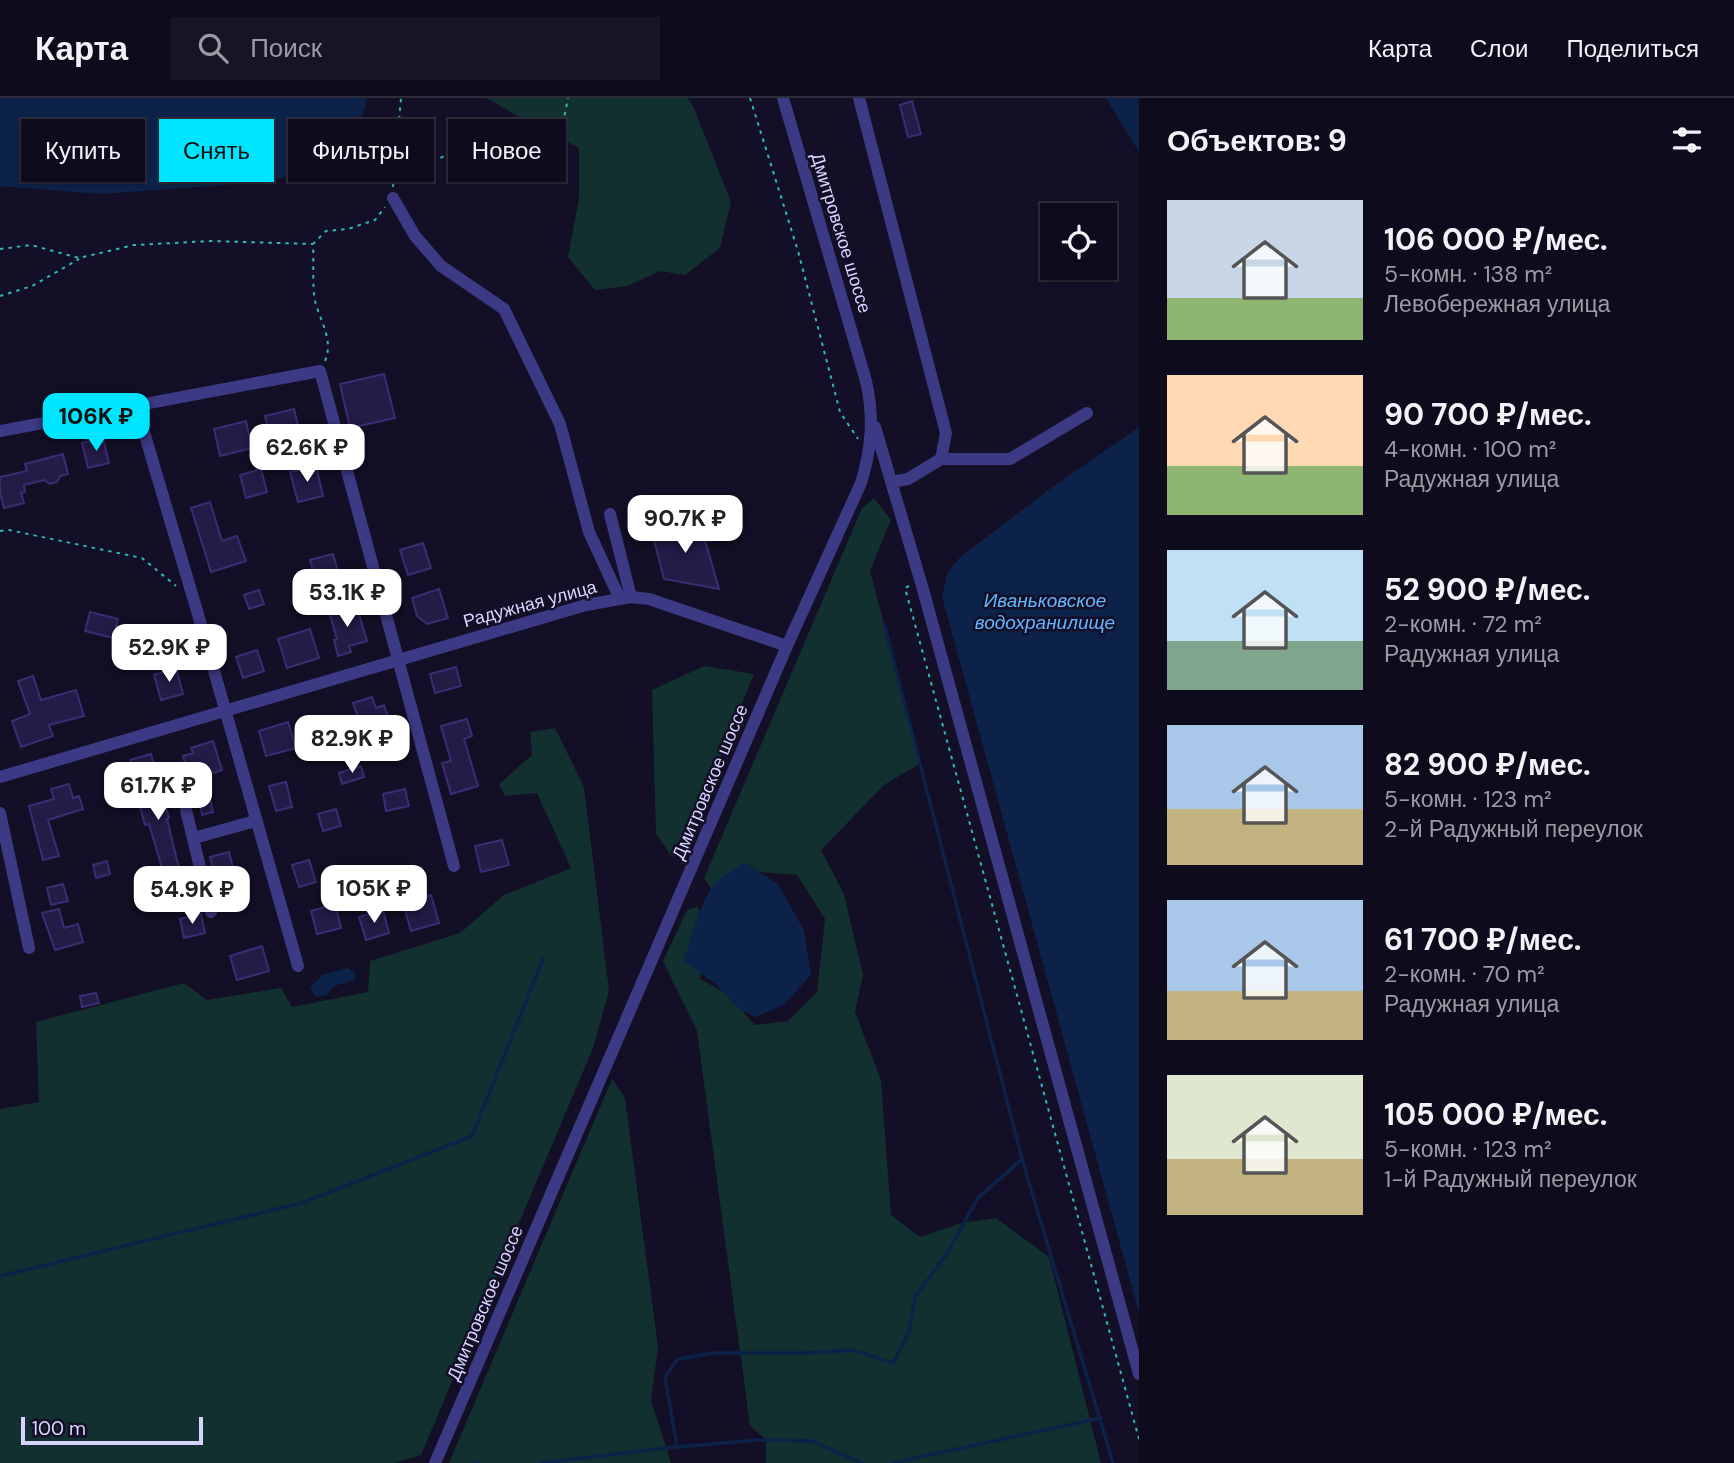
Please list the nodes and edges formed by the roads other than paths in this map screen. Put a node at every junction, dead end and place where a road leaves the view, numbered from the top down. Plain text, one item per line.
1 (783, 98) edge
2 (859, 98) edge
3 (393, 198) road end
4 (136, 405) junction
5 (1087, 414) dead end
6 (873, 419) junction
7 (0, 431) edge
8 (941, 459) junction
9 (891, 482) junction
10 (610, 514) dead end
11 (625, 598) junction
12 (788, 646) junction
13 (399, 659) junction
14 (225, 712) junction
15 (0, 777) edge
16 (186, 810) dead end
17 (0, 813) edge
18 (255, 821) junction
19 (194, 838) junction
20 (454, 866) dead end
21 (211, 912) dead end
22 (29, 948) dead end
23 (298, 966) dead end
24 (1139, 1374) edge
25 (435, 1463) edge

1 - 6 street, Дмитровское шоссе
2 - 8 street
3 - 11 street
4 - 7 street
4 - 13 street
4 - 14 street
5 - 8 street
6 - 9 street
6 - 12 street, Дмитровское шоссе
8 - 9 street
9 - 24 street
10 - 11 street
11 - 12 street, Радужная улица
11 - 13 street, Радужная улица
12 - 25 street, Дмитровское шоссе
13 - 14 street, Радужная улица
13 - 20 street
14 - 15 street, Радужная улица
14 - 18 street
16 - 19 street
17 - 22 street
18 - 19 street
18 - 23 street
19 - 21 street

